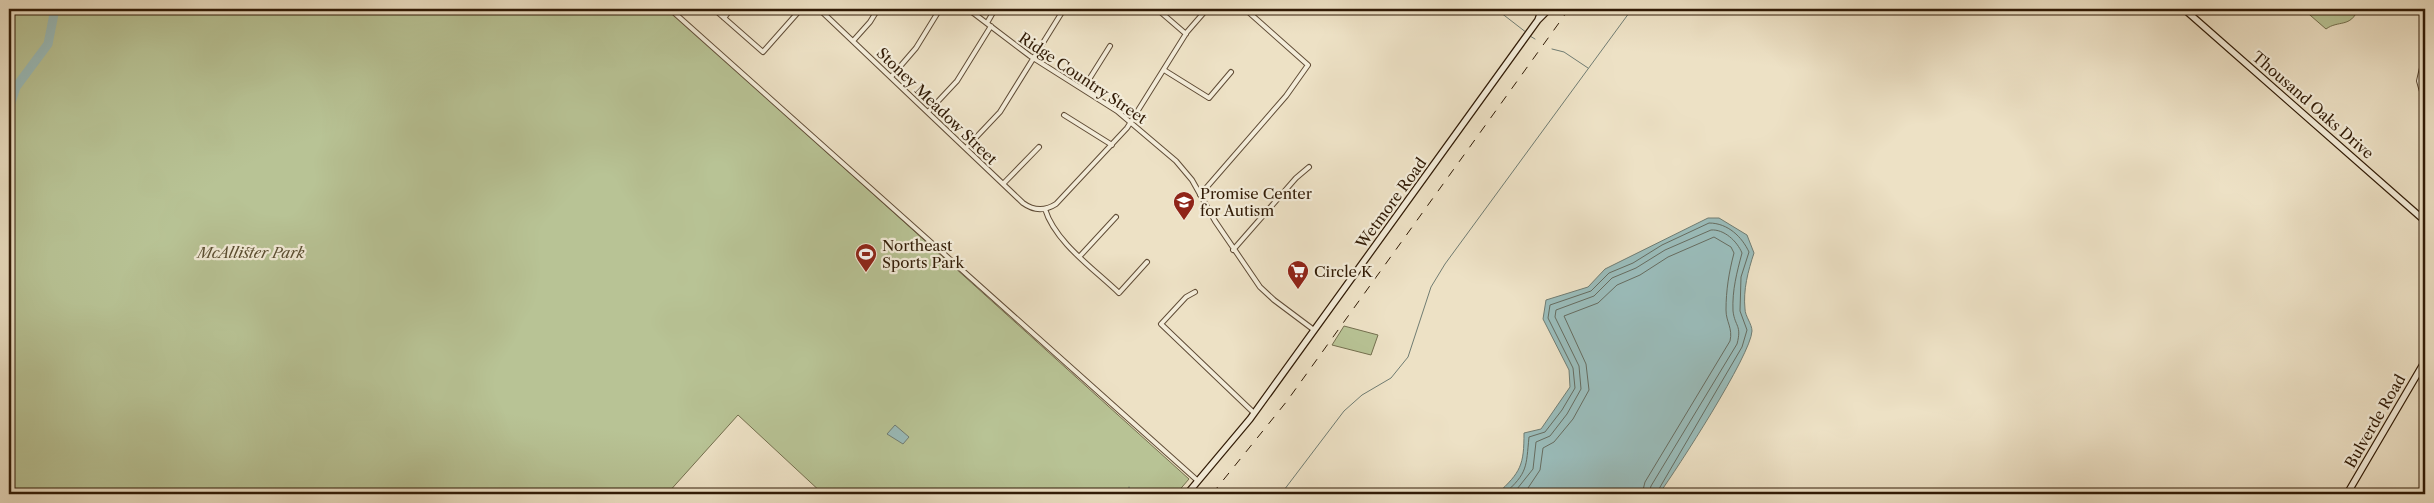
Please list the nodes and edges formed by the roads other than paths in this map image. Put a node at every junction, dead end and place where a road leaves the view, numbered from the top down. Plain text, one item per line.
1 (670, 9) edge
2 (714, 9) edge
3 (732, 9) edge
4 (801, 9) edge
5 (819, 9) edge
6 (878, 9) edge
7 (940, 9) edge
8 (968, 9) edge
9 (996, 9) edge
10 (1064, 9) edge
11 (1157, 9) edge
12 (1207, 9) edge
13 (1245, 9) edge
14 (1542, 9) edge
15 (1549, 9) edge
16 (2184, 9) edge
17 (724, 18) junction
18 (1538, 20) junction
19 (987, 23) junction
20 (991, 26) junction
21 (1186, 34) junction
22 (853, 41) junction
23 (1110, 46) dead end
24 (2425, 55) edge
25 (1033, 58) junction
26 (1164, 70) junction
27 (1230, 72) dead end
28 (891, 77) junction
29 (2423, 87) edge
30 (1083, 89) junction
31 (2425, 102) edge
32 (928, 112) junction
33 (1064, 115) dead end
34 (1132, 122) junction
35 (1112, 145) junction
36 (1039, 147) dead end
37 (966, 148) junction
38 (1309, 167) dead end
39 (1003, 184) junction
40 (1200, 195) junction
41 (1045, 209) junction
42 (1116, 217) dead end
43 (2425, 221) edge
44 (1233, 250) junction
45 (1080, 256) junction
46 (1146, 262) dead end
47 (1195, 292) dead end
48 (1314, 330) junction
49 (2425, 360) edge
50 (1254, 413) junction
51 (1198, 481) junction
52 (1187, 494) edge
53 (2347, 494) edge

1 - 51 street
2 - 17 street
3 - 17 street
4 - 17 street
5 - 22 street, Stoney Meadow Street
6 - 22 street
7 - 28 street
8 - 19 street, Ridge Country Street
9 - 19 street
10 - 25 street
11 - 21 street
12 - 21 street
13 - 40 street
14 - 18 main road, Wetmore Road
15 - 18 main road, Wetmore Road
16 - 43 main road, Thousand Oaks Drive
18 - 48 main road, Wetmore Road
19 - 20 street, Ridge Country Street
20 - 25 street, Ridge Country Street
20 - 32 street
21 - 26 street
22 - 28 street, Stoney Meadow Street
23 - 30 street
24 - 29 street
25 - 30 street, Ridge Country Street
25 - 37 street
26 - 27 street
26 - 34 street
28 - 32 street, Stoney Meadow Street
29 - 31 street
30 - 34 street, Ridge Country Street
32 - 37 street, Stoney Meadow Street
33 - 35 street
34 - 35 street
34 - 40 street, Ridge Country Street
35 - 41 street
36 - 39 street
37 - 39 street, Stoney Meadow Street
38 - 44 street
39 - 41 street, Stoney Meadow Street
40 - 44 street, Ridge Country Street
41 - 45 street
42 - 45 street
44 - 48 street, Ridge Country Street
45 - 46 street
47 - 50 street
48 - 50 main road, Wetmore Road
49 - 53 main road, Bulverde Road
50 - 51 main road, Wetmore Road
51 - 52 main road, Wetmore Road

